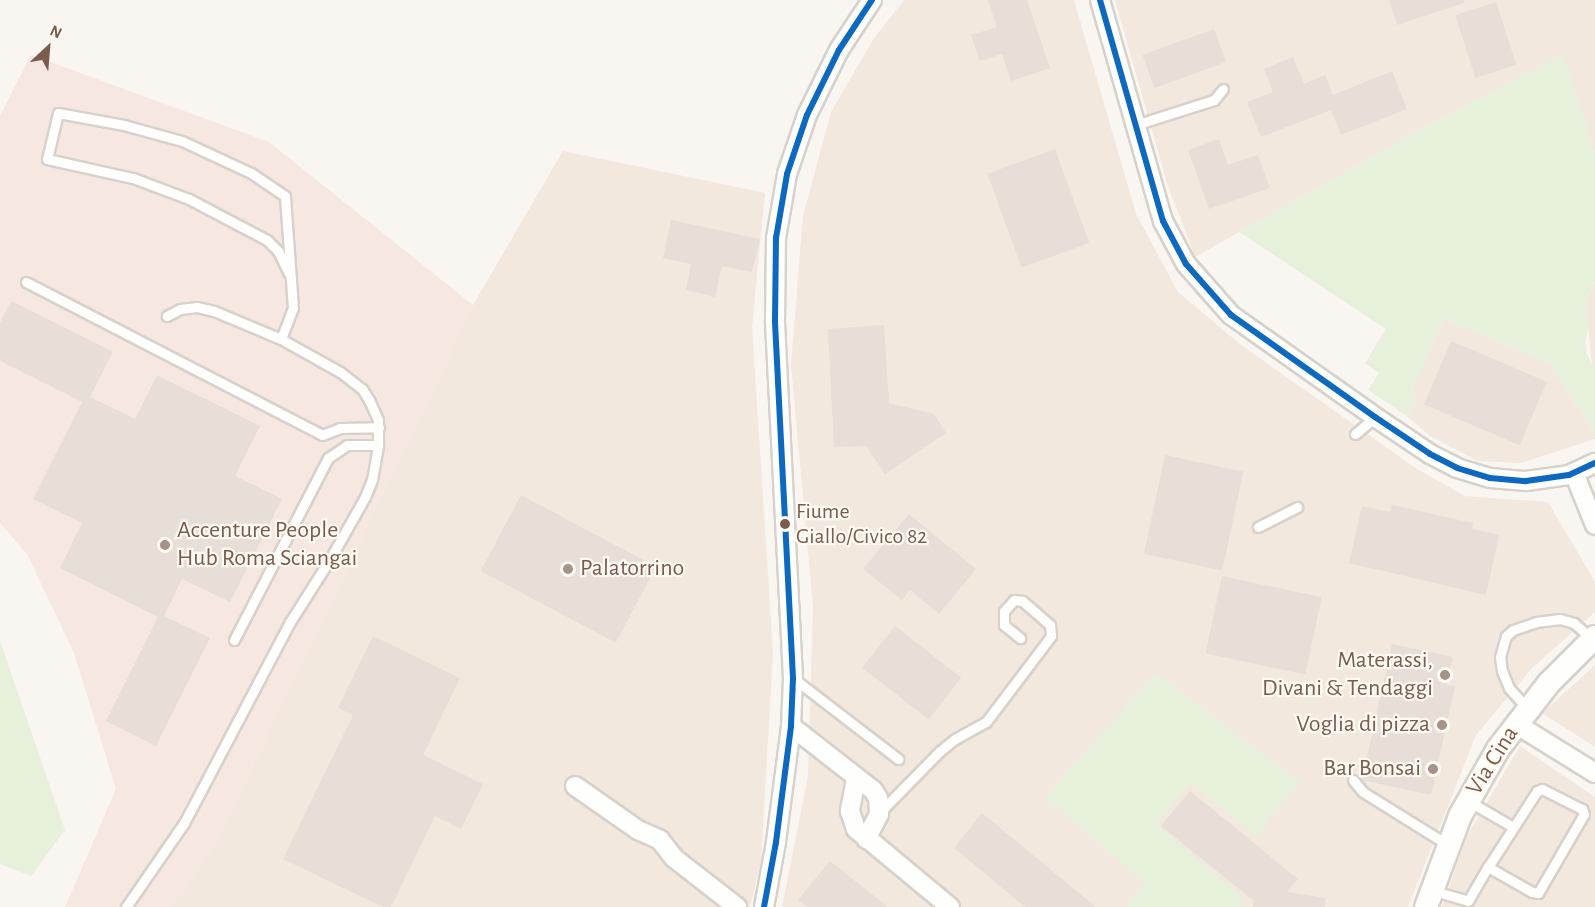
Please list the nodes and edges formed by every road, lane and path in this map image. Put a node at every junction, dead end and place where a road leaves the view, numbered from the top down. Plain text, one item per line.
1 (872, 0) edge
2 (1100, 0) edge
3 (1223, 89) dead end
4 (1135, 125) junction
5 (289, 274) junction
6 (26, 282) dead end
7 (167, 316) dead end
8 (281, 339) junction
9 (1375, 417) junction
10 (379, 427) junction
11 (1355, 434) dead end
12 (378, 445) junction
13 (1595, 463) edge
14 (1574, 473) junction
15 (1297, 507) dead end
16 (1595, 525) edge
17 (1258, 527) dead end
18 (1020, 638) dead end
19 (1593, 638) edge
20 (234, 640) dead end
21 (793, 678) junction
22 (1522, 716) junction
23 (791, 726) junction
24 (898, 759) dead end
25 (1595, 773) edge
26 (856, 779) junction
27 (1353, 780) dead end
28 (575, 786) dead end
29 (1468, 801) junction
30 (879, 814) junction
31 (1513, 827) junction
32 (866, 839) junction
33 (1448, 846) junction
34 (1488, 867) junction
35 (1428, 898) edge
36 (1468, 904) edge
37 (126, 907) edge
38 (737, 907) edge
39 (764, 907) edge
40 (950, 907) edge

1 - 21 street
2 - 4 street
3 - 4 lane
4 - 9 street
5 - 5 lane
5 - 8 lane
6 - 10 lane
7 - 8 lane
8 - 10 lane
9 - 11 lane
9 - 14 street
10 - 12 lane
12 - 20 lane
12 - 37 lane
13 - 14 street
14 - 16 street
15 - 17 lane
18 - 30 lane
19 - 22 street, Via Cina
19 - 22 lane
21 - 23 street
21 - 24 lane
22 - 25 street
22 - 29 street, Via Cina
23 - 26 street
23 - 39 street
26 - 30 street
26 - 32 street
27 - 33 lane
28 - 38 street
29 - 31 lane
29 - 33 street, Via Cina
30 - 32 street
31 - 34 lane
31 - 34 lane
32 - 40 street
33 - 35 street, Via Cina
34 - 36 lane
35 - 36 lane

